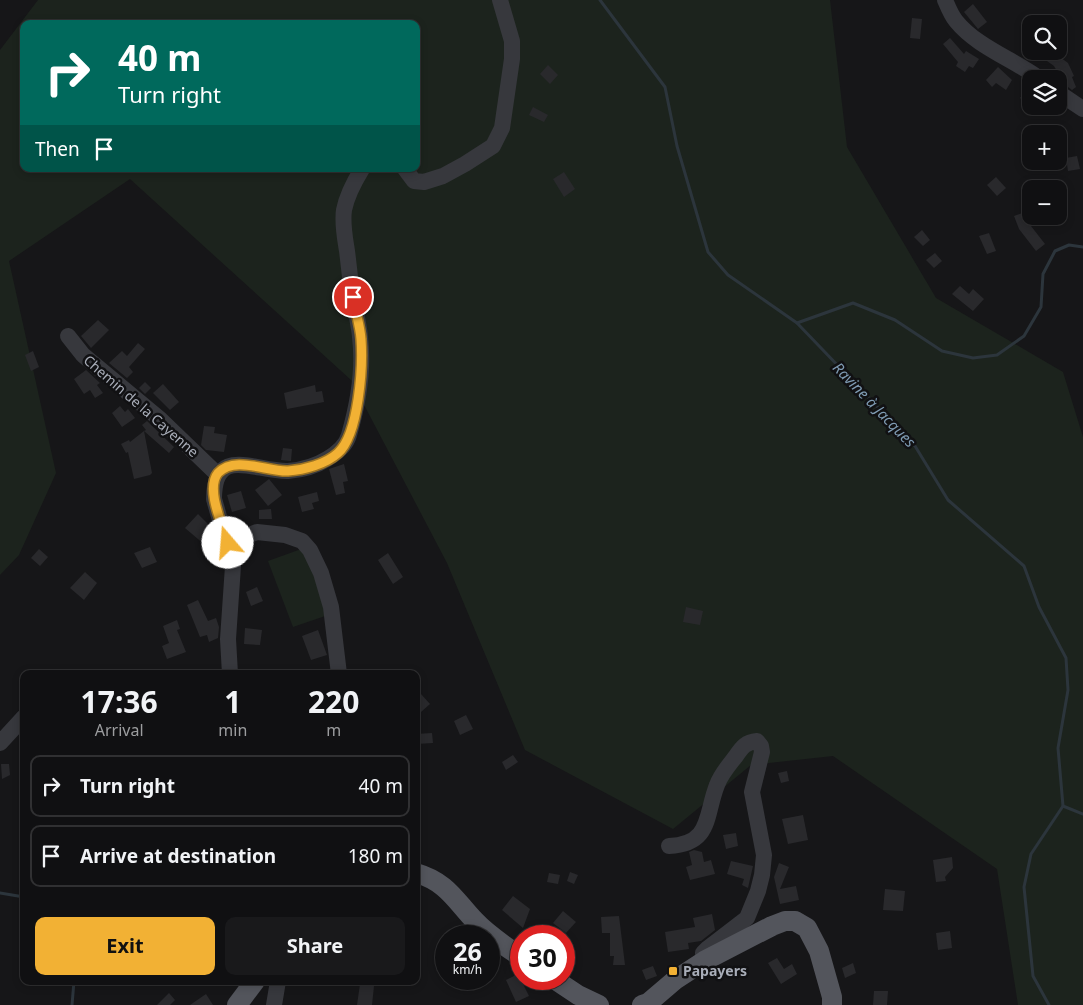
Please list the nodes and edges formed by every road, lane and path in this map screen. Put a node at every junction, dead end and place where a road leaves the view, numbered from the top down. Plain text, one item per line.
1 (500, 0) edge
2 (945, 0) edge
3 (1027, 70) edge
4 (1067, 98) edge
5 (1083, 110) edge
6 (360, 172) edge
7 (408, 172) edge
8 (68, 336) dead end
9 (217, 474) junction
10 (228, 543) junction
11 (230, 670) edge
12 (339, 670) edge
13 (20, 721) edge
14 (0, 743) edge
15 (669, 846) dead end
16 (420, 874) edge
17 (510, 949) edge
18 (704, 961) junction
19 (277, 985) edge
20 (570, 990) edge
21 (274, 1005) edge
22 (599, 1005) edge
23 (642, 1005) edge
24 (832, 1005) edge

1 - 7 street
2 - 3 street
4 - 5 street
6 - 9 street
8 - 9 street, Chemin de la Cayenne
9 - 10 street
10 - 11 street
10 - 12 street
13 - 14 street
15 - 18 street
16 - 17 main road
18 - 23 main road
18 - 24 main road
19 - 21 street
20 - 22 main road

